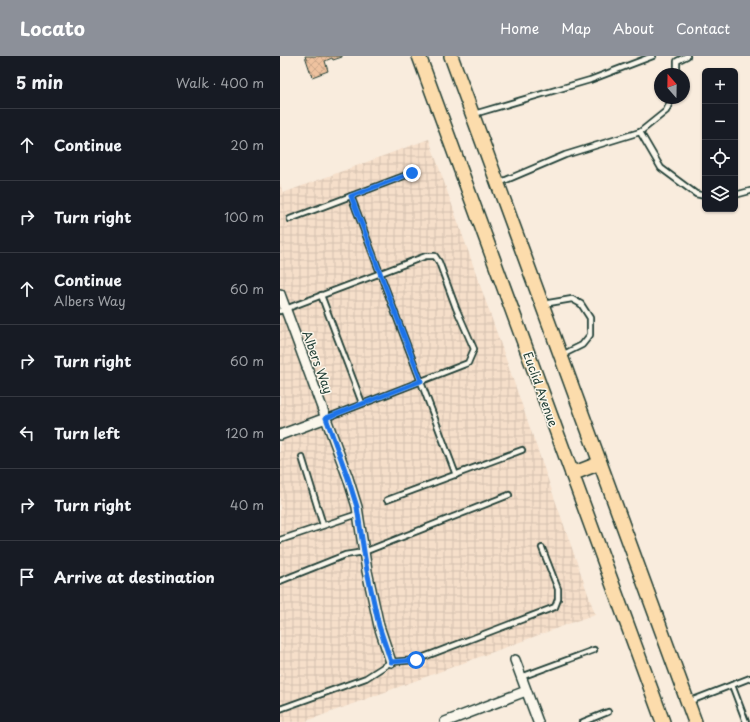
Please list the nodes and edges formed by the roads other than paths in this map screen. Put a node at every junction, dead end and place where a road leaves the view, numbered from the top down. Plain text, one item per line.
1 (419, 56) edge
2 (451, 56) edge
3 (653, 56) edge
4 (687, 56) edge
5 (677, 68) edge
6 (669, 104) edge
7 (472, 114) junction
8 (640, 132) junction
9 (412, 173) dead end
10 (498, 184) junction
11 (750, 191) edge
12 (738, 194) edge
13 (702, 195) edge
14 (351, 196) junction
15 (290, 219) dead end
16 (380, 273) junction
17 (280, 294) edge
18 (321, 295) junction
19 (542, 304) junction
20 (283, 310) edge
21 (560, 355) junction
22 (421, 381) junction
23 (362, 403) junction
24 (326, 418) junction
25 (280, 435) edge
26 (522, 450) dead end
27 (302, 457) dead end
28 (600, 463) junction
29 (572, 474) junction
30 (456, 475) junction
31 (509, 495) dead end
32 (387, 500) dead end
33 (357, 511) junction
34 (323, 525) junction
35 (280, 540) edge
36 (542, 548) dead end
37 (364, 552) junction
38 (280, 581) edge
39 (594, 650) dead end
40 (515, 660) dead end
41 (391, 662) junction
42 (521, 677) junction
43 (750, 678) edge
44 (732, 685) junction
45 (526, 691) junction
46 (688, 702) junction
47 (280, 710) edge
48 (608, 712) dead end
49 (445, 722) edge
50 (538, 722) edge
51 (583, 722) edge
52 (663, 722) edge
53 (695, 722) edge
54 (746, 722) edge

1 - 29 main road, Euclid Avenue
2 - 7 main road
3 - 7 lane
4 - 5 lane
6 - 8 lane
7 - 10 main road
8 - 10 lane
8 - 13 lane
9 - 14 lane
10 - 19 main road
11 - 12 lane
14 - 15 lane
14 - 16 lane
16 - 18 lane
16 - 22 lane
16 - 22 lane
17 - 20 street, Albers Way
18 - 20 lane
18 - 23 lane
19 - 21 main road
19 - 21 lane
20 - 24 street, Albers Way
21 - 28 main road
22 - 23 lane
22 - 30 lane
23 - 24 lane
24 - 25 street
24 - 33 street, Albers Way
26 - 30 lane
27 - 34 lane
28 - 29 main road
28 - 46 main road
29 - 52 main road, Euclid Avenue
30 - 32 lane
31 - 37 lane
33 - 34 lane
33 - 37 street, Albers Way
34 - 35 lane
36 - 41 lane
37 - 38 lane
37 - 41 street, Albers Way
39 - 42 lane
40 - 42 street
41 - 47 lane
42 - 45 street
43 - 44 lane
44 - 46 lane
44 - 54 lane
45 - 49 street
45 - 50 street
46 - 53 main road
48 - 51 lane

